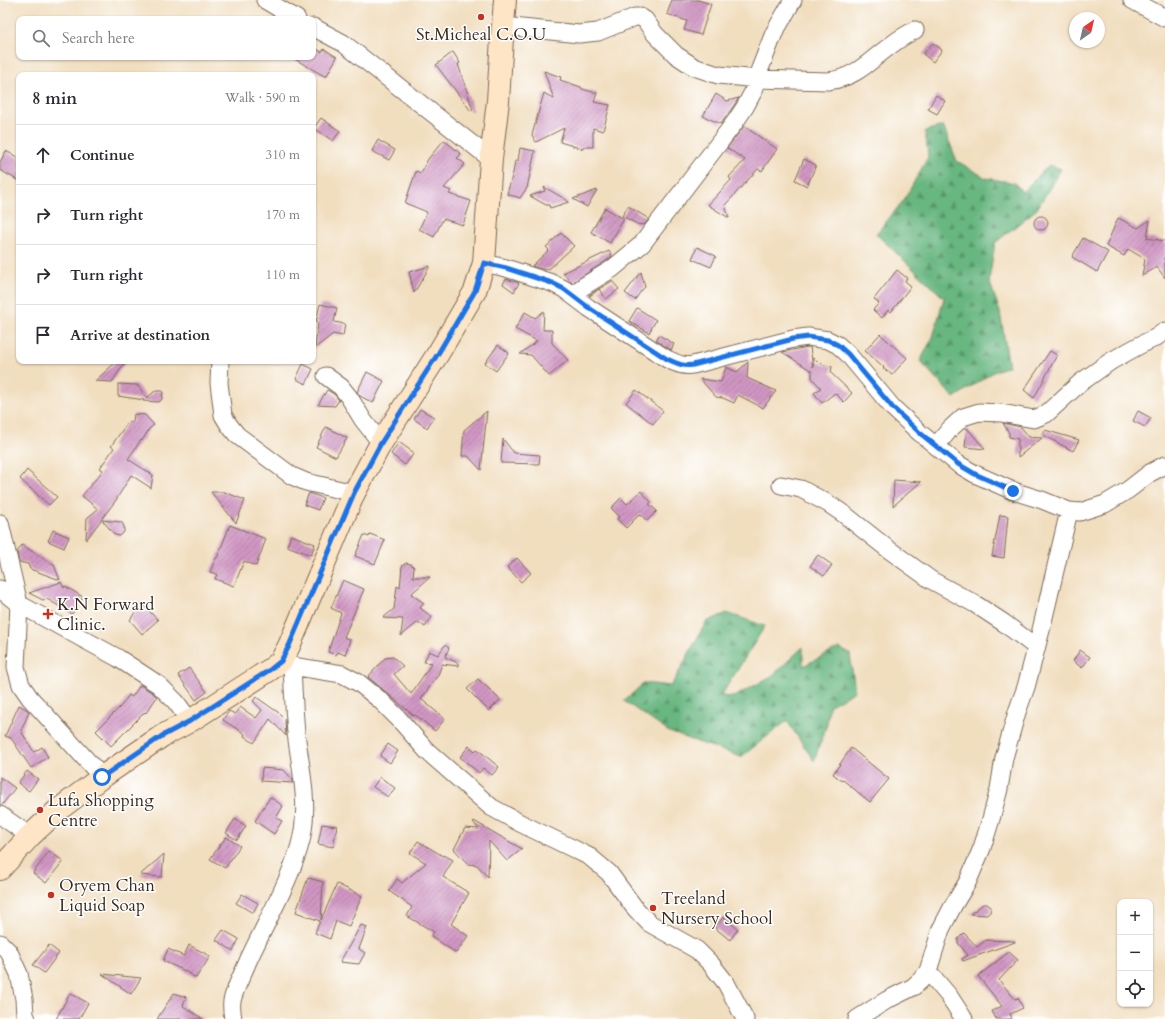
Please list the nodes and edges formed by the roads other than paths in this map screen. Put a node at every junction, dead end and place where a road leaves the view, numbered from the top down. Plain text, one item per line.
1 (264, 0) edge
2 (505, 0) edge
3 (793, 0) edge
4 (1132, 0) edge
5 (292, 16) edge
6 (1165, 18) edge
7 (503, 26) junction
8 (316, 29) edge
9 (915, 30) dead end
10 (756, 79) junction
11 (491, 159) junction
12 (484, 263) junction
13 (572, 295) junction
14 (1165, 331) edge
15 (220, 364) edge
16 (326, 376) dead end
17 (381, 443) junction
18 (936, 446) junction
19 (1165, 465) edge
20 (781, 485) dead end
21 (354, 493) junction
22 (1069, 511) junction
23 (0, 523) edge
24 (0, 589) edge
25 (20, 604) junction
26 (1036, 647) junction
27 (286, 664) junction
28 (190, 721) junction
29 (102, 777) junction
30 (0, 814) edge
31 (30, 836) junction
32 (0, 869) edge
33 (0, 943) edge
34 (928, 971) junction
35 (27, 1019) edge
36 (233, 1019) edge
37 (745, 1019) edge
38 (857, 1019) edge
39 (964, 1019) edge

1 - 5 street
2 - 7 street
3 - 10 street
4 - 6 street
7 - 10 street
7 - 11 street
8 - 11 street
9 - 10 street
10 - 13 street
11 - 12 street
12 - 13 street
12 - 17 street
13 - 18 street
14 - 18 street
15 - 21 street
16 - 17 street
17 - 21 street
18 - 22 street
19 - 22 street
20 - 26 street
21 - 27 street
22 - 26 street
23 - 25 street
24 - 25 street
25 - 28 street
25 - 29 street
26 - 34 street
27 - 28 street
27 - 36 street
27 - 37 street
28 - 29 street
29 - 31 street
30 - 31 street
31 - 32 street
33 - 35 street
34 - 38 street
34 - 39 street

